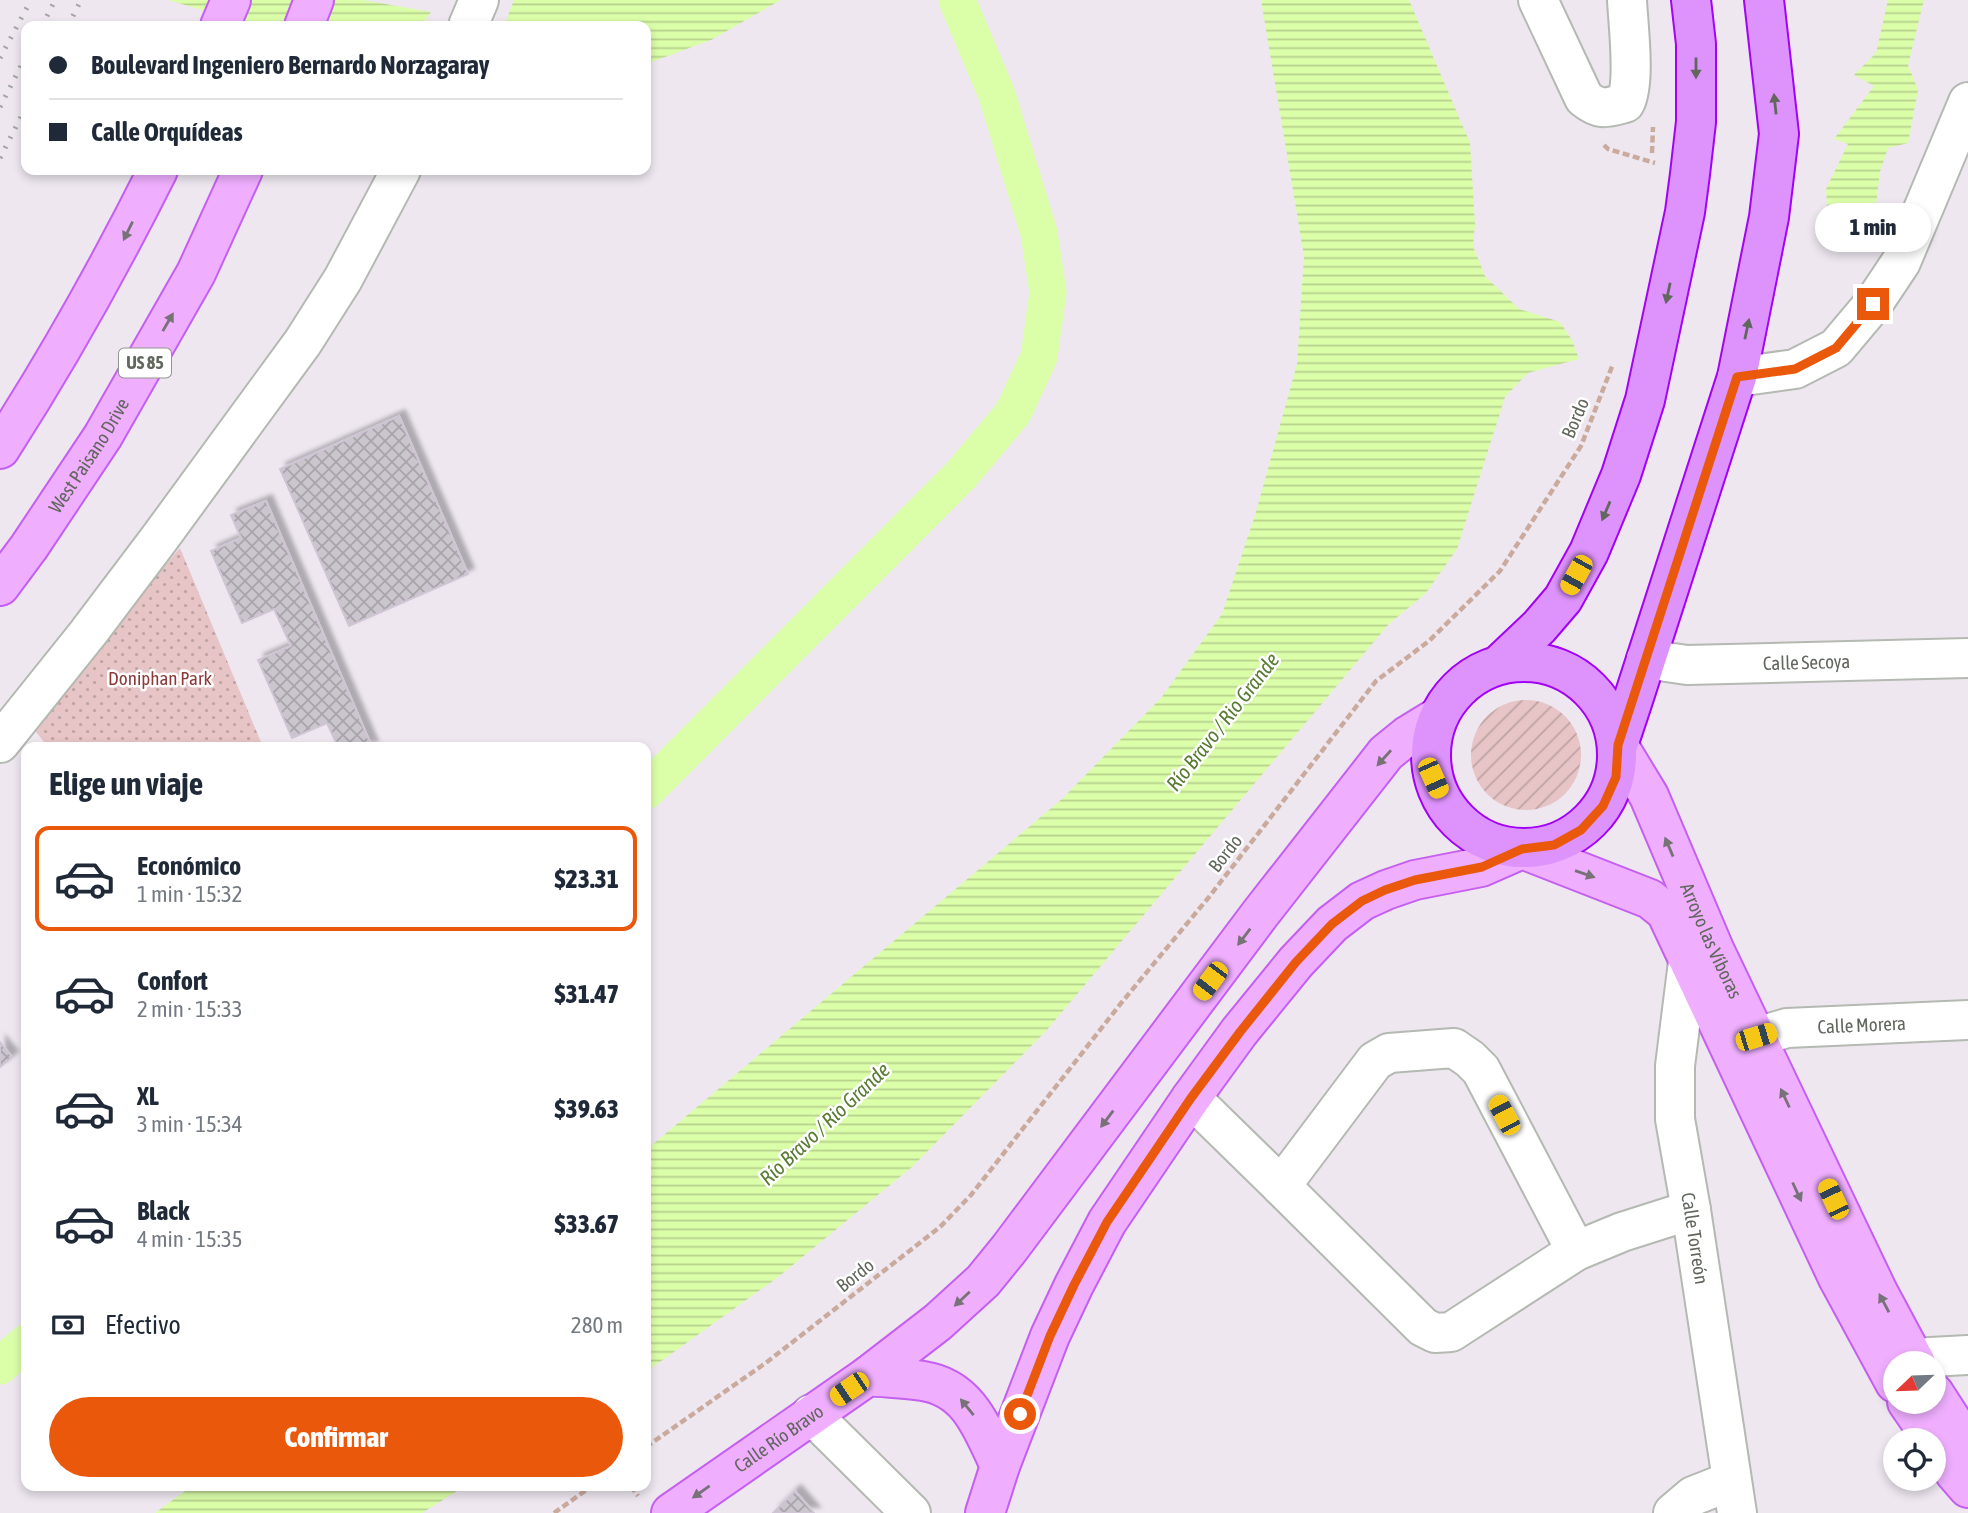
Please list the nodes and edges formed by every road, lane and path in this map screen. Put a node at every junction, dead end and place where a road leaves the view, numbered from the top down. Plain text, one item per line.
1 (231, 0) edge
2 (314, 0) edge
3 (479, 0) edge
4 (1538, 0) edge
5 (1626, 0) edge
6 (1691, 0) edge
7 (1764, 0) edge
8 (222, 21) edge
9 (306, 21) edge
10 (470, 21) edge
11 (1968, 102) edge
12 (156, 175) edge
13 (241, 175) edge
14 (398, 175) edge
15 (1615, 359) dead end
16 (1737, 377) junction
17 (0, 449) edge
18 (0, 586) edge
19 (1968, 658) edge
20 (1646, 659) junction
21 (1501, 663) junction
22 (1438, 717) junction
23 (13, 740) edge
24 (1618, 745) junction
25 (1522, 849) junction
26 (1701, 955) junction
27 (1968, 1020) edge
28 (1756, 1037) junction
29 (1191, 1098) junction
30 (1281, 1186) junction
31 (1691, 1210) junction
32 (1576, 1251) junction
33 (1890, 1351) edge
34 (1897, 1351) edge
35 (1968, 1355) edge
36 (1946, 1359) edge
37 (868, 1376) junction
38 (1946, 1412) edge
39 (811, 1414) junction
40 (651, 1443) edge
41 (1968, 1446) edge
42 (1946, 1460) edge
43 (1000, 1466) junction
44 (1968, 1488) edge
45 (585, 1491) edge
46 (1734, 1497) edge
47 (554, 1513) edge
48 (671, 1513) edge
49 (911, 1513) edge
50 (985, 1513) edge
51 (1673, 1513) edge

1 - 8 main road
2 - 9 main road
3 - 10 street
4 - 5 street
6 -> 21 highway
16 -> 7 highway
11 - 16 street
12 -> 17 main road
18 -> 13 main road, West Paisano Drive / US 85
14 - 23 street
15 - 40 path, Bordo
16 - 20 highway
19 - 20 street, Calle Secoya
20 - 24 highway
21 - 22 highway
21 - 24 highway
22 - 25 highway
22 -> 37 main road, Calle Río Bravo
24 - 25 highway
26 -> 24 main road, Arroyo las Víboras
25 -> 26 main road, Arroyo las Víboras
25 - 29 main road
26 - 28 main road, Arroyo las Víboras
26 - 31 street, Calle Torreón
26 -> 33 main road, Arroyo las Víboras
27 - 28 street, Calle Morera
34 -> 28 main road, Arroyo las Víboras
29 - 30 street
29 - 43 main road
30 - 32 street
30 - 32 street
31 - 32 street
31 - 46 street, Calle Torreón
35 - 36 street
37 - 39 main road, Calle Río Bravo
43 -> 37 main road
38 - 41 main road
39 -> 48 main road, Calle Río Bravo
39 - 49 street
42 - 44 main road
43 - 50 main road
45 - 47 path
46 - 51 street

